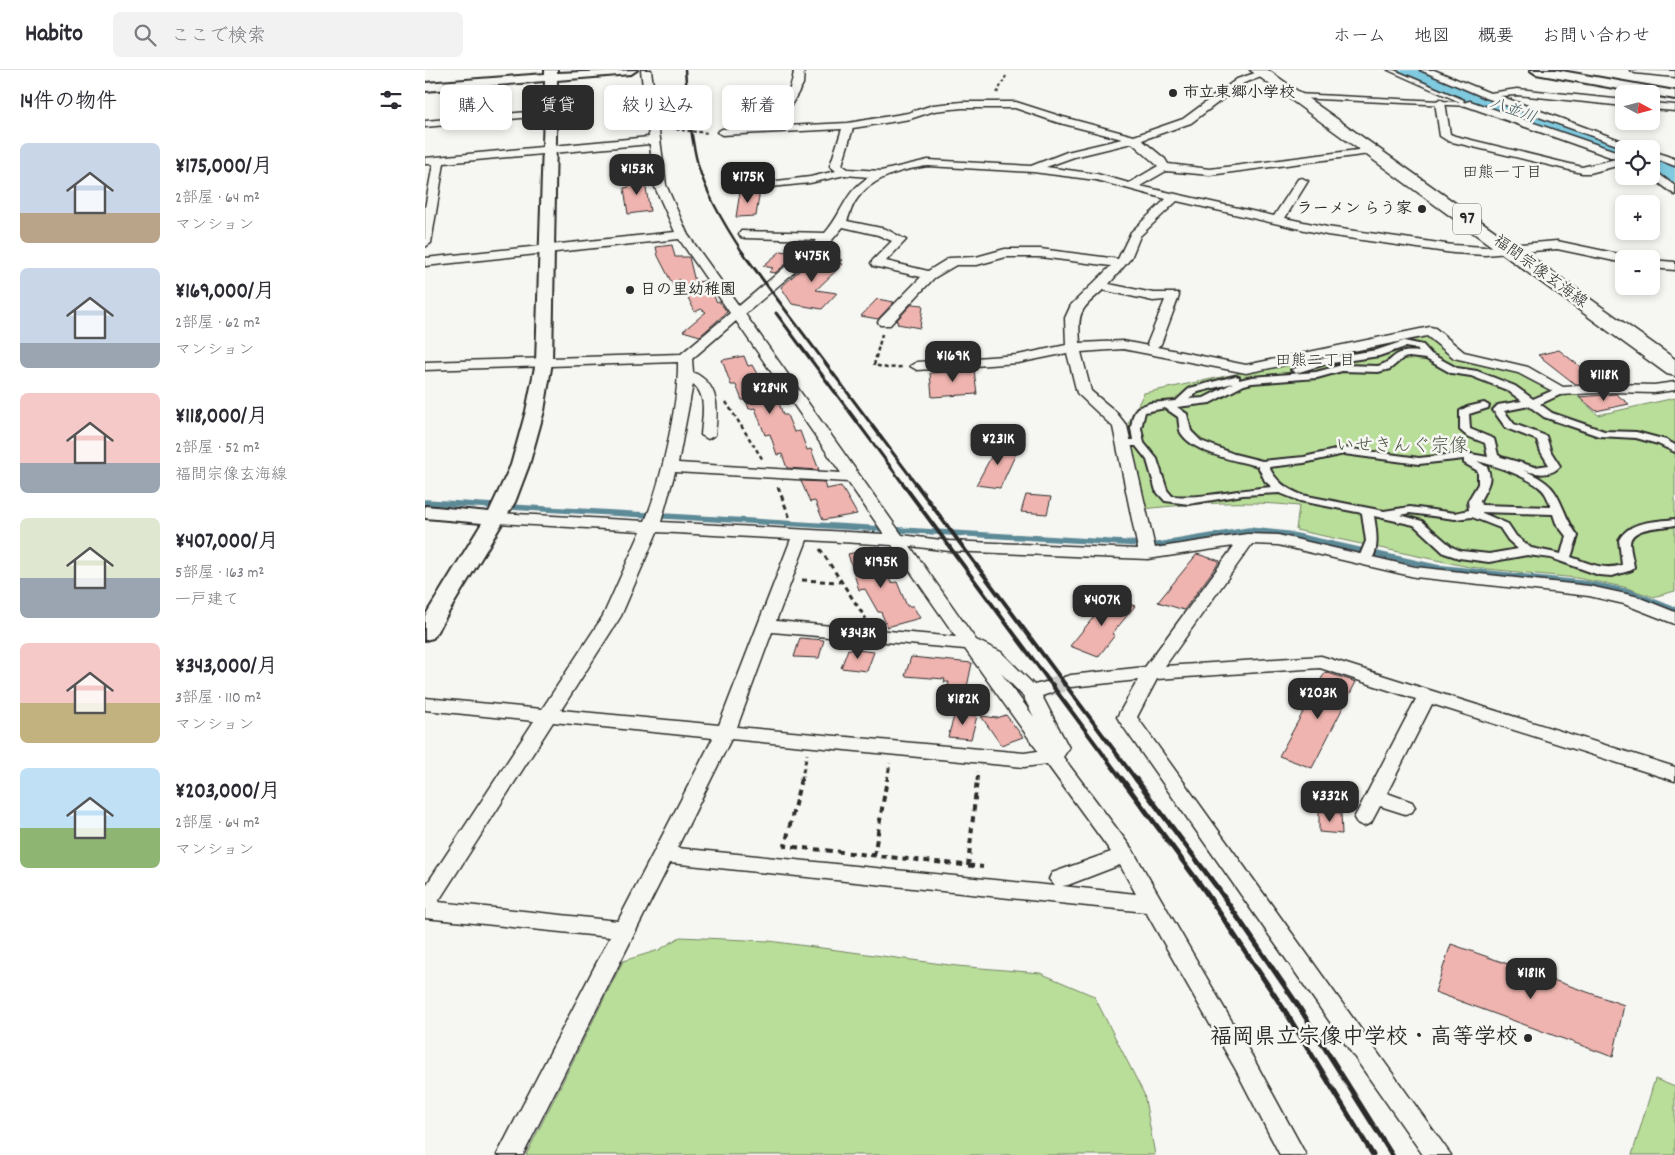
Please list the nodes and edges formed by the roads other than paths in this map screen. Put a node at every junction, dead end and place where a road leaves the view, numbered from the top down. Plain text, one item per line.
1 (631, 70) edge
2 (647, 70) edge
3 (799, 70) edge
4 (1391, 70) edge
5 (1425, 70) edge
6 (1536, 70) edge
7 (1558, 70) edge
8 (1635, 70) edge
9 (1261, 72) edge
10 (1578, 72) edge
11 (551, 73) edge
12 (1675, 74) edge
13 (425, 87) edge
14 (794, 91) edge
15 (1675, 91) edge
16 (1675, 95) edge
17 (1296, 96) junction
18 (1490, 96) junction
19 (1440, 102) junction
20 (1615, 102) edge
21 (1470, 104) junction
22 (1660, 107) edge
23 (1675, 108) edge
24 (522, 115) edge
25 (425, 124) edge
26 (849, 126) junction
27 (794, 129) edge
28 (550, 130) edge
29 (780, 130) edge
30 (722, 132) road end
31 (1134, 139) junction
32 (654, 140) junction
33 (1615, 140) edge
34 (550, 149) junction
35 (1373, 151) junction
36 (1615, 156) edge
37 (1660, 156) edge
38 (439, 160) junction
39 (425, 161) edge
40 (1615, 162) edge
41 (1675, 162) edge
42 (1164, 167) junction
43 (1033, 169) junction
44 (845, 172) junction
45 (885, 175) junction
46 (1660, 179) edge
47 (1302, 181) dead end
48 (1132, 186) junction
49 (737, 189) dead end
50 (1675, 192) edge
51 (1175, 197) junction
52 (1278, 219) junction
53 (840, 223) junction
54 (745, 234) dead end
55 (682, 235) junction
56 (828, 237) junction
57 (425, 242) edge
58 (548, 249) junction
59 (1509, 249) junction
60 (1615, 258) edge
61 (425, 262) edge
62 (1121, 263) junction
63 (1660, 265) edge
64 (1675, 266) edge
65 (930, 275) junction
66 (1100, 286) junction
67 (737, 313) junction
68 (885, 322) road end
69 (1154, 344) dead end
70 (1073, 348) junction
71 (1428, 356) junction
72 (685, 358) junction
73 (544, 362) junction
74 (425, 366) edge
75 (917, 366) road end
76 (1675, 369) edge
77 (686, 374) junction
78 (1296, 374) junction
79 (1675, 386) edge
80 (1559, 391) junction
81 (1530, 402) junction
82 (1166, 404) junction
83 (1484, 406) dead end
84 (708, 435) dead end
85 (1132, 443) junction
86 (1675, 449) edge
87 (1456, 457) junction
88 (1262, 464) junction
89 (669, 467) junction
90 (853, 478) junction
91 (1281, 490) junction
92 (1474, 510) junction
93 (499, 511) junction
94 (1558, 511) junction
95 (425, 512) edge
96 (1367, 512) junction
97 (1386, 515) junction
98 (654, 520) junction
99 (1675, 522) edge
100 (892, 533) junction
101 (807, 535) junction
102 (1247, 539) junction
103 (1527, 551) junction
104 (1148, 554) junction
105 (1565, 558) junction
106 (1365, 560) junction
107 (1675, 618) edge
108 (428, 623) edge
109 (766, 626) junction
110 (970, 644) junction
111 (1151, 673) junction
112 (1071, 681) tunnel mouth
113 (1427, 695) junction
114 (425, 704) edge
115 (547, 716) junction
116 (725, 733) junction
117 (1054, 756) junction
118 (1675, 774) edge
119 (1375, 796) junction
120 (1405, 807) dead end
121 (1364, 818) dead end
122 (663, 854) junction
123 (1125, 855) junction
124 (1060, 879) dead end
125 (1153, 904) junction
126 (425, 905) edge
127 (425, 909) edge
128 (625, 930) junction
129 (510, 1155) edge
130 (1293, 1155) edge
131 (1437, 1155) edge

1 - 11 street
2 - 32 street
3 - 14 street
4 - 21 lane
5 - 18 street
6 - 16 street
7 - 10 street
8 - 12 street
9 - 17 main road, 福間宗像玄海線 / 97
9 - 31 street
10 - 15 street
11 - 13 street
17 - 19 lane
17 - 35 main road, 福間宗像玄海線 / 97
18 - 20 street
18 - 33 street
19 - 21 lane
19 - 40 street
21 - 36 street
22 - 23 street
24 - 25 street
26 - 27 street
26 - 31 street
26 - 44 street
28 - 34 street
29 - 30 street
31 - 42 street
31 - 43 street
32 - 34 street
32 - 55 street
34 - 38 street
34 - 58 street
35 - 42 street
35 - 59 main road, 福間宗像玄海線 / 97
37 - 41 street
38 - 39 street
38 - 57 street
42 - 48 street
43 - 45 street
43 - 48 street
44 - 45 street
44 - 49 street
45 - 53 street
46 - 50 street
47 - 52 street
48 - 51 street
51 - 52 street
51 - 62 street
52 - 59 street
53 - 56 street
53 - 65 street
54 - 56 street
55 - 58 street
55 - 67 street
56 - 67 street
58 - 61 street
58 - 73 street
59 - 60 street
59 - 76 main road, 福間宗像玄海線 / 97
62 - 65 street
62 - 66 street
63 - 64 street
65 - 68 street
66 - 69 street
66 - 70 street
67 - 72 street
67 - 90 street
70 - 75 street
70 - 80 street
70 - 85 street
71 - 78 street
71 - 78 street
71 - 81 street
72 - 73 street
72 - 77 street
73 - 74 street
73 - 93 street
77 - 84 street
77 - 89 street
78 - 82 street
79 - 80 street
80 - 81 street
81 - 83 street
81 - 86 street
82 - 85 street
82 - 88 street
85 - 91 street
85 - 104 street
87 - 88 street
87 - 92 street
87 - 94 street
88 - 91 street
89 - 90 street
89 - 98 street
90 - 100 street
91 - 96 street
92 - 94 street
92 - 97 street
92 - 103 street
93 - 95 street
93 - 98 street
93 - 108 street
94 - 105 street
96 - 97 street
96 - 106 street
97 - 103 street
98 - 101 street
98 - 115 street
99 - 105 street
100 - 101 street
100 - 104 street
100 - 110 street
101 - 109 street
102 - 104 street
102 - 106 street
102 - 111 street
103 - 105 street
106 - 107 street
109 - 110 street
109 - 116 street
110 - 117 street
110 - 117 street
111 - 112 street
111 - 113 street
111 - 131 street
113 - 118 street
113 - 119 street
114 - 115 street
115 - 116 street
115 - 126 street
116 - 117 street
116 - 122 street
117 - 123 street
119 - 120 street
119 - 121 street
122 - 125 street
122 - 128 street
123 - 124 street
123 - 125 street
125 - 130 street
127 - 128 street
128 - 129 street

